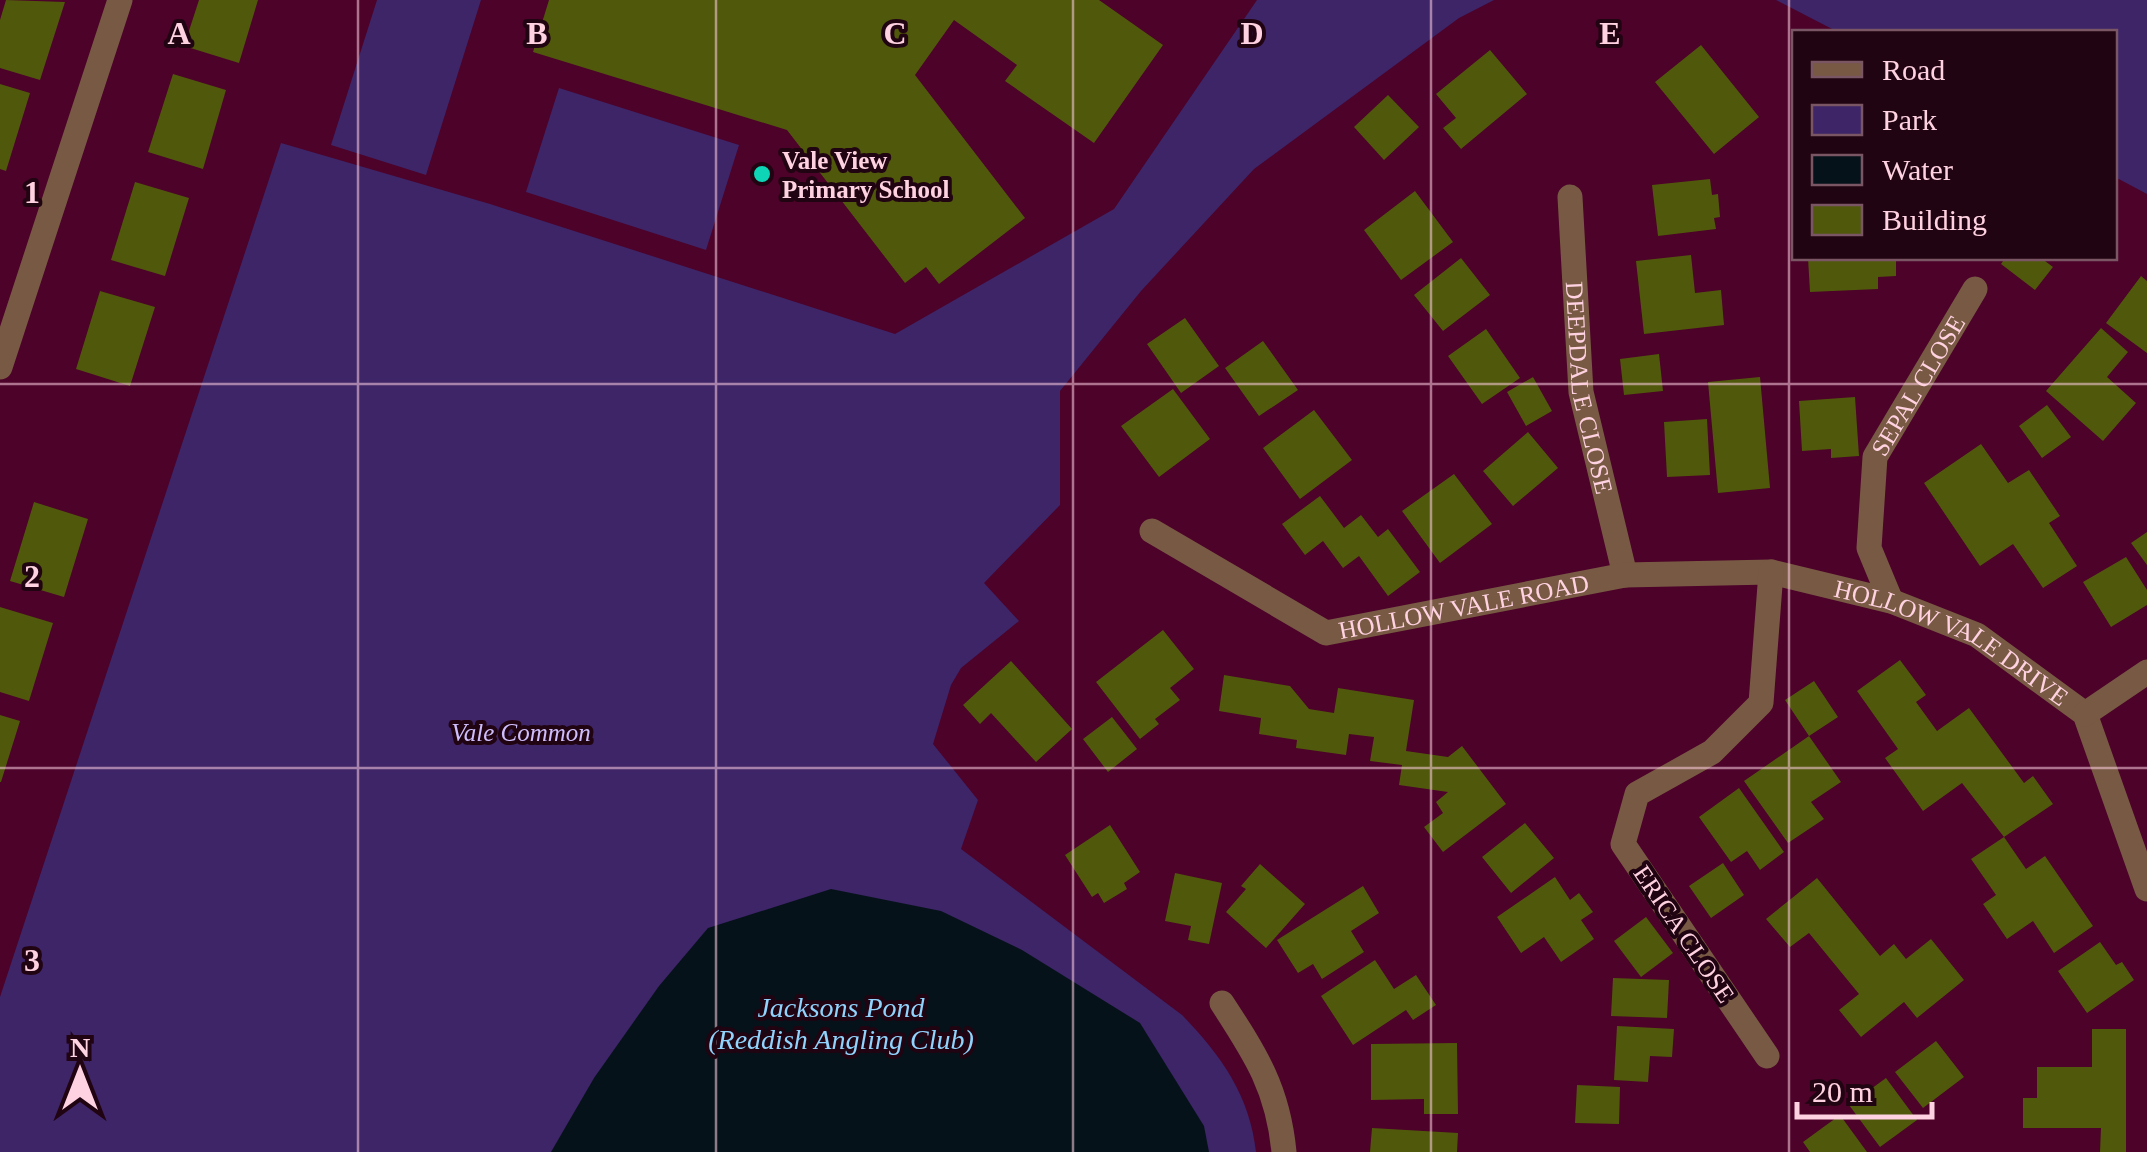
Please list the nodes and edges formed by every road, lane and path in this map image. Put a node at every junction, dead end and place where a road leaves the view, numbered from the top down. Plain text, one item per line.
1 (120, 0) edge
2 (1570, 197) dead end
3 (1974, 288) dead end
4 (0, 367) edge
5 (1152, 531) dead end
6 (1772, 572) junction
7 (1625, 574) junction
8 (1890, 601) junction
9 (2147, 672) edge
10 (2085, 714) junction
11 (2147, 889) edge
12 (1222, 1003) dead end
13 (1767, 1056) dead end
14 (1284, 1152) edge

1 - 4 street
2 - 7 street, DEEPDALE CLOSE
3 - 8 street, SEPAL CLOSE
5 - 7 street, HOLLOW VALE ROAD
6 - 7 street, HOLLOW VALE DRIVE
6 - 8 street, HOLLOW VALE DRIVE
6 - 13 street, ERICA CLOSE
8 - 10 street, HOLLOW VALE DRIVE
9 - 10 street
10 - 11 street, HOLLOW VALE DRIVE
12 - 14 street

